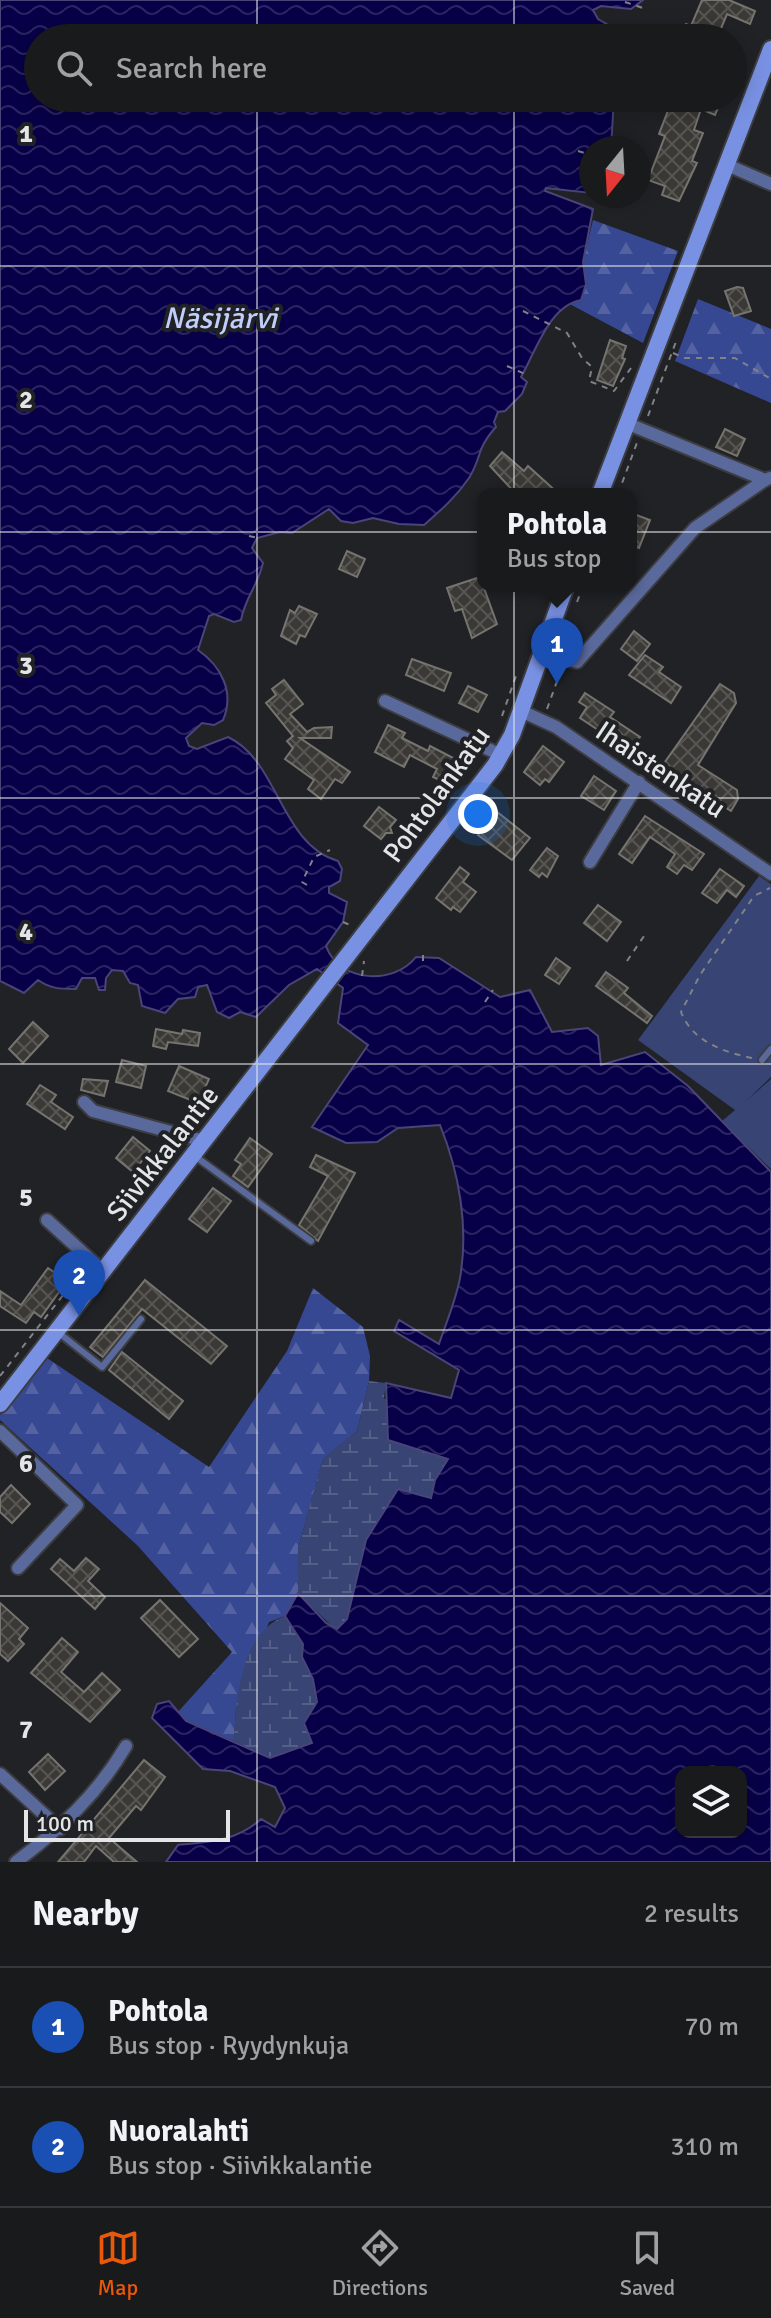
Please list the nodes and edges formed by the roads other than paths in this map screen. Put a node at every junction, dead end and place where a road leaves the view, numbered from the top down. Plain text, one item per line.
1 (771, 49) edge
2 (747, 109) edge
3 (746, 112) edge
4 (725, 164) junction
5 (771, 184) edge
6 (626, 423) junction
7 (768, 479) edge
8 (602, 488) edge
9 (564, 592) edge
10 (542, 653) junction
11 (385, 701) dead end
12 (521, 711) junction
13 (501, 755) junction
14 (639, 782) junction
15 (590, 862) dead end
16 (771, 874) edge
17 (306, 1009) joint
18 (771, 1049) edge
19 (762, 1060) road end
20 (84, 1102) dead end
21 (198, 1148) junction
22 (47, 1220) dead end
23 (311, 1241) dead end
24 (103, 1271) junction
25 (141, 1319) dead end
26 (57, 1331) junction
27 (0, 1404) edge
28 (0, 1431) edge
29 (18, 1568) dead end
30 (126, 1746) dead end
31 (0, 1774) edge
32 (60, 1829) junction
33 (16, 1862) edge

1 - 2 main road
3 - 4 main road
4 - 5 street
4 - 6 main road
6 - 7 street
6 - 8 main road
7 - 10 street
9 - 10 main road, Pohtolankatu
10 - 12 main road, Pohtolankatu
11 - 13 street
12 - 13 main road, Pohtolankatu
12 - 14 street, Ihaistenkatu
13 - 17 main road, Pohtolankatu
14 - 15 street
14 - 16 street, Ihaistenkatu
17 - 21 main road, Siivikkalantie
18 - 19 lane
20 - 21 street
21 - 23 lane
21 - 24 main road, Siivikkalantie
22 - 24 street
24 - 26 main road, Siivikkalantie
25 - 26 lane
26 - 27 main road, Siivikkalantie
28 - 29 street
30 - 32 street
31 - 32 street
32 - 33 street

